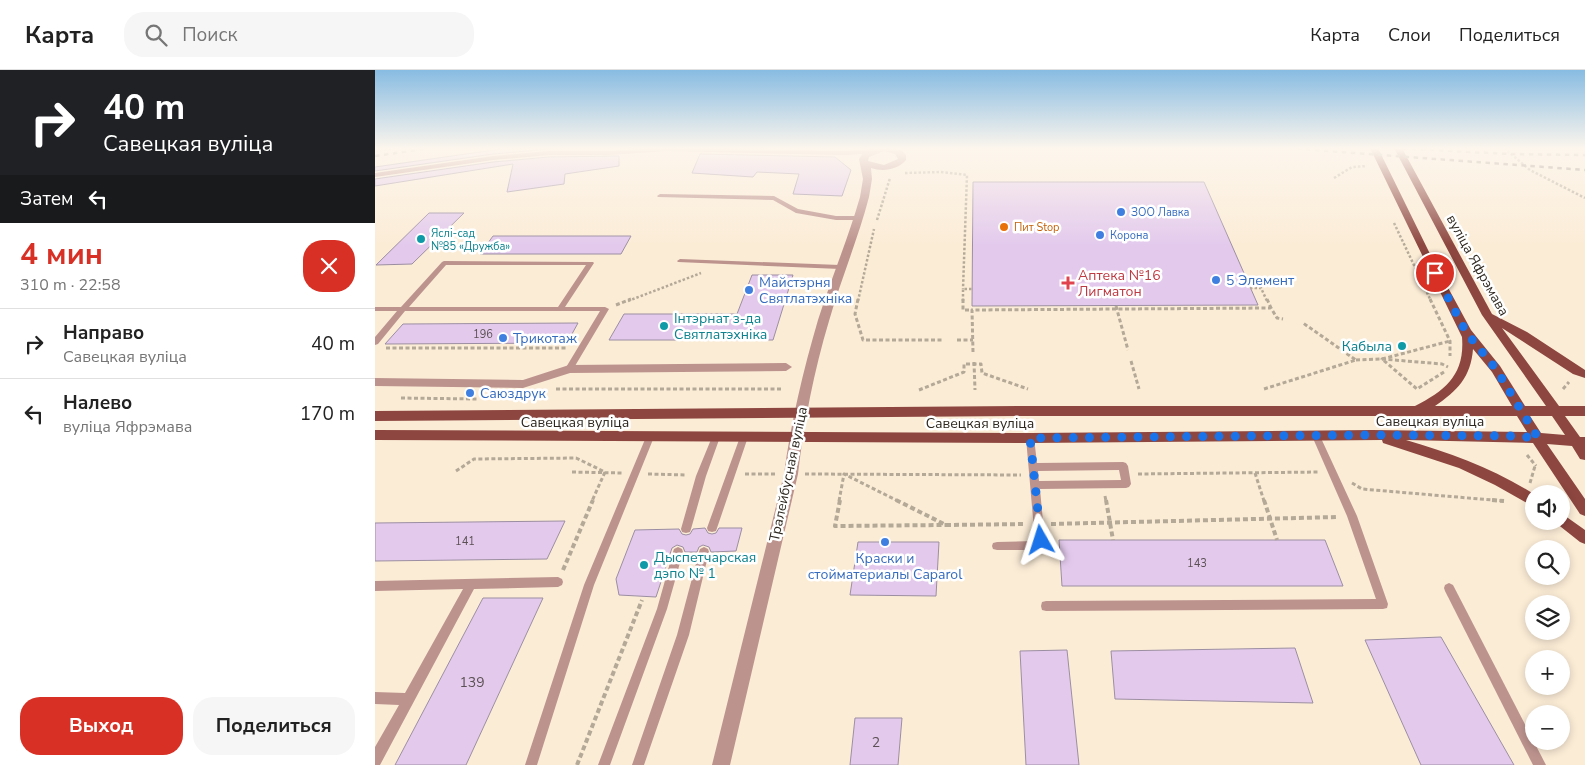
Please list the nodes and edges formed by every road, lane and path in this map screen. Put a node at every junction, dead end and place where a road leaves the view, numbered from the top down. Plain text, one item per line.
1 (867, 180) edge
2 (875, 180) edge
3 (888, 180) edge
4 (967, 180) edge
5 (1390, 180) edge
6 (1414, 180) edge
7 (1550, 180) edge
8 (867, 185) junction
9 (1397, 195) junction
10 (660, 196) dead end
11 (1423, 197) junction
12 (1585, 198) edge
13 (858, 218) junction
14 (1392, 219) dead end
15 (877, 220) dead end
16 (874, 229) dead end
17 (680, 261) dead end
18 (840, 267) junction
19 (703, 272) dead end
20 (1250, 288) dead end
21 (972, 289) dead end
22 (963, 290) junction
23 (1117, 307) junction
24 (1271, 308) junction
25 (375, 309) edge
26 (403, 309) junction
27 (560, 309) junction
28 (605, 309) junction
29 (972, 310) junction
30 (1487, 314) junction
31 (1283, 319) dead end
32 (1303, 323) dead end
33 (1466, 332) junction
34 (942, 340) dead end
35 (957, 340) dead end
36 (973, 340) junction
37 (1451, 341) junction
38 (375, 342) edge
39 (385, 348) dead end
40 (581, 348) junction
41 (1128, 350) dead end
42 (973, 352) dead end
43 (1382, 359) junction
44 (1356, 360) junction
45 (1131, 361) dead end
46 (974, 363) junction
47 (786, 367) dead end
48 (1450, 368) junction
49 (569, 369) junction
50 (1585, 374) edge
51 (375, 382) edge
52 (549, 389) dead end
53 (783, 389) dead end
54 (1028, 389) dead end
55 (1139, 389) dead end
56 (1264, 389) dead end
57 (919, 390) dead end
58 (975, 390) dead end
59 (401, 398) dead end
60 (484, 399) dead end
61 (1419, 410) junction
62 (1521, 410) junction
63 (1555, 411) junction
64 (1585, 411) edge
65 (801, 412) junction
66 (375, 416) edge
67 (375, 435) edge
68 (1371, 435) junction
69 (1316, 436) junction
70 (651, 437) junction
71 (716, 437) junction
72 (744, 437) junction
73 (795, 438) junction
74 (1030, 438) junction
75 (1538, 438) junction
76 (1580, 442) edge
77 (1585, 456) edge
78 (1535, 466) dead end
79 (456, 471) dead end
80 (572, 472) dead end
81 (605, 472) junction
82 (1332, 472) junction
83 (635, 473) junction
84 (1255, 473) junction
85 (731, 474) junction
86 (791, 474) junction
87 (844, 474) junction
88 (1124, 474) junction
89 (701, 476) junction
90 (1034, 476) junction
91 (1103, 484) junction
92 (1532, 485) edge
93 (1525, 492) edge
94 (1510, 502) dead end
95 (1585, 510) edge
96 (1351, 516) junction
97 (1270, 518) junction
98 (1110, 523) junction
99 (1039, 524) junction
100 (946, 525) junction
101 (1570, 526) edge
102 (712, 528) dead end
103 (686, 529) dead end
104 (1585, 538) edge
105 (1113, 540) dead end
106 (1277, 540) dead end
107 (997, 546) dead end
108 (677, 552) dead end
109 (704, 552) dead end
110 (557, 582) joint
111 (471, 584) junction
112 (375, 586) edge
113 (1449, 588) dead end
114 (643, 600) dead end
115 (1046, 606) dead end
116 (375, 698) edge
117 (409, 698) junction
118 (375, 760) edge
119 (531, 765) edge
120 (577, 765) edge
121 (604, 765) edge
122 (638, 765) edge
123 (721, 765) edge
124 (1541, 765) edge

1 - 8 street, Тралейбусная вуліца
2 - 8 street
3 - 15 path
4 - 22 path
5 - 9 main road
6 - 11 main road, вуліца Яфрэмава
7 - 12 path
8 - 13 street, Тралейбусная вуліца
9 - 11 main road
9 - 33 main road
10 - 13 lane
11 - 30 main road, вуліца Яфрэмава
13 - 18 street, Тралейбусная вуліца
14 - 37 path
16 - 34 path
17 - 18 lane
18 - 65 street, Тралейбусная вуліца
19 - 28 path
20 - 24 path
21 - 22 path
22 - 29 path
23 - 24 path
23 - 29 path
23 - 41 path
24 - 31 path
25 - 26 lane
26 - 27 lane
26 - 27 lane
26 - 38 lane
27 - 28 lane
28 - 40 lane
29 - 36 path
30 - 50 main road
30 - 63 main road, вуліца Яфрэмава
32 - 44 path
33 - 61 main road
33 - 62 main road
35 - 36 path
36 - 42 path
37 - 43 path
37 - 48 path
39 - 40 path
40 - 49 lane
43 - 44 path
43 - 48 path
43 - 48 path
44 - 56 path
45 - 55 path
46 - 54 path
46 - 57 path
46 - 58 path
47 - 49 street
49 - 51 street
52 - 53 path
59 - 60 path
61 - 62 main road, Савецкая вуліца
61 - 65 main road, Савецкая вуліца
62 - 63 main road, Савецкая вуліца
62 - 75 main road
63 - 64 main road, Савецкая вуліца
63 - 76 main road, вуліца Яфрэмава
65 - 66 main road, Савецкая вуліца
65 - 73 street, Тралейбусная вуліца
67 - 70 main road, Савецкая вуліца
68 - 69 main road, Савецкая вуліца
68 - 75 main road, Савецкая вуліца
68 - 93 main road
69 - 74 main road, Савецкая вуліца
69 - 82 lane
70 - 71 main road, Савецкая вуліца
70 - 83 lane
71 - 72 main road, Савецкая вуліца
71 - 89 lane
72 - 73 main road, Савецкая вуліца
72 - 85 lane
73 - 74 main road, Савецкая вуліца
73 - 86 street, Тралейбусная вуліца
74 - 90 lane
75 - 76 main road, Савецкая вуліца
75 - 95 main road
76 - 77 main road, вуліца Яфрэмава
78 - 92 path
79 - 81 path
80 - 81 path
81 - 83 path
81 - 110 path
82 - 84 path
82 - 94 path
82 - 96 lane
83 - 89 path
83 - 119 lane
84 - 88 path
84 - 97 path
85 - 86 path
85 - 102 lane
86 - 87 path
86 - 123 street, Тралейбусная вуліца
87 - 90 path
87 - 100 path
87 - 100 path
88 - 90 lane
88 - 91 lane
89 - 103 lane
90 - 91 lane
90 - 99 lane
91 - 98 path
96 - 97 path
96 - 115 lane
97 - 98 path
97 - 106 path
98 - 99 path
98 - 105 path
99 - 100 path
99 - 107 lane
101 - 104 main road
108 - 121 lane
109 - 122 lane
110 - 111 lane
111 - 112 lane
111 - 117 lane
113 - 124 lane
114 - 120 path
116 - 117 lane
117 - 118 lane

